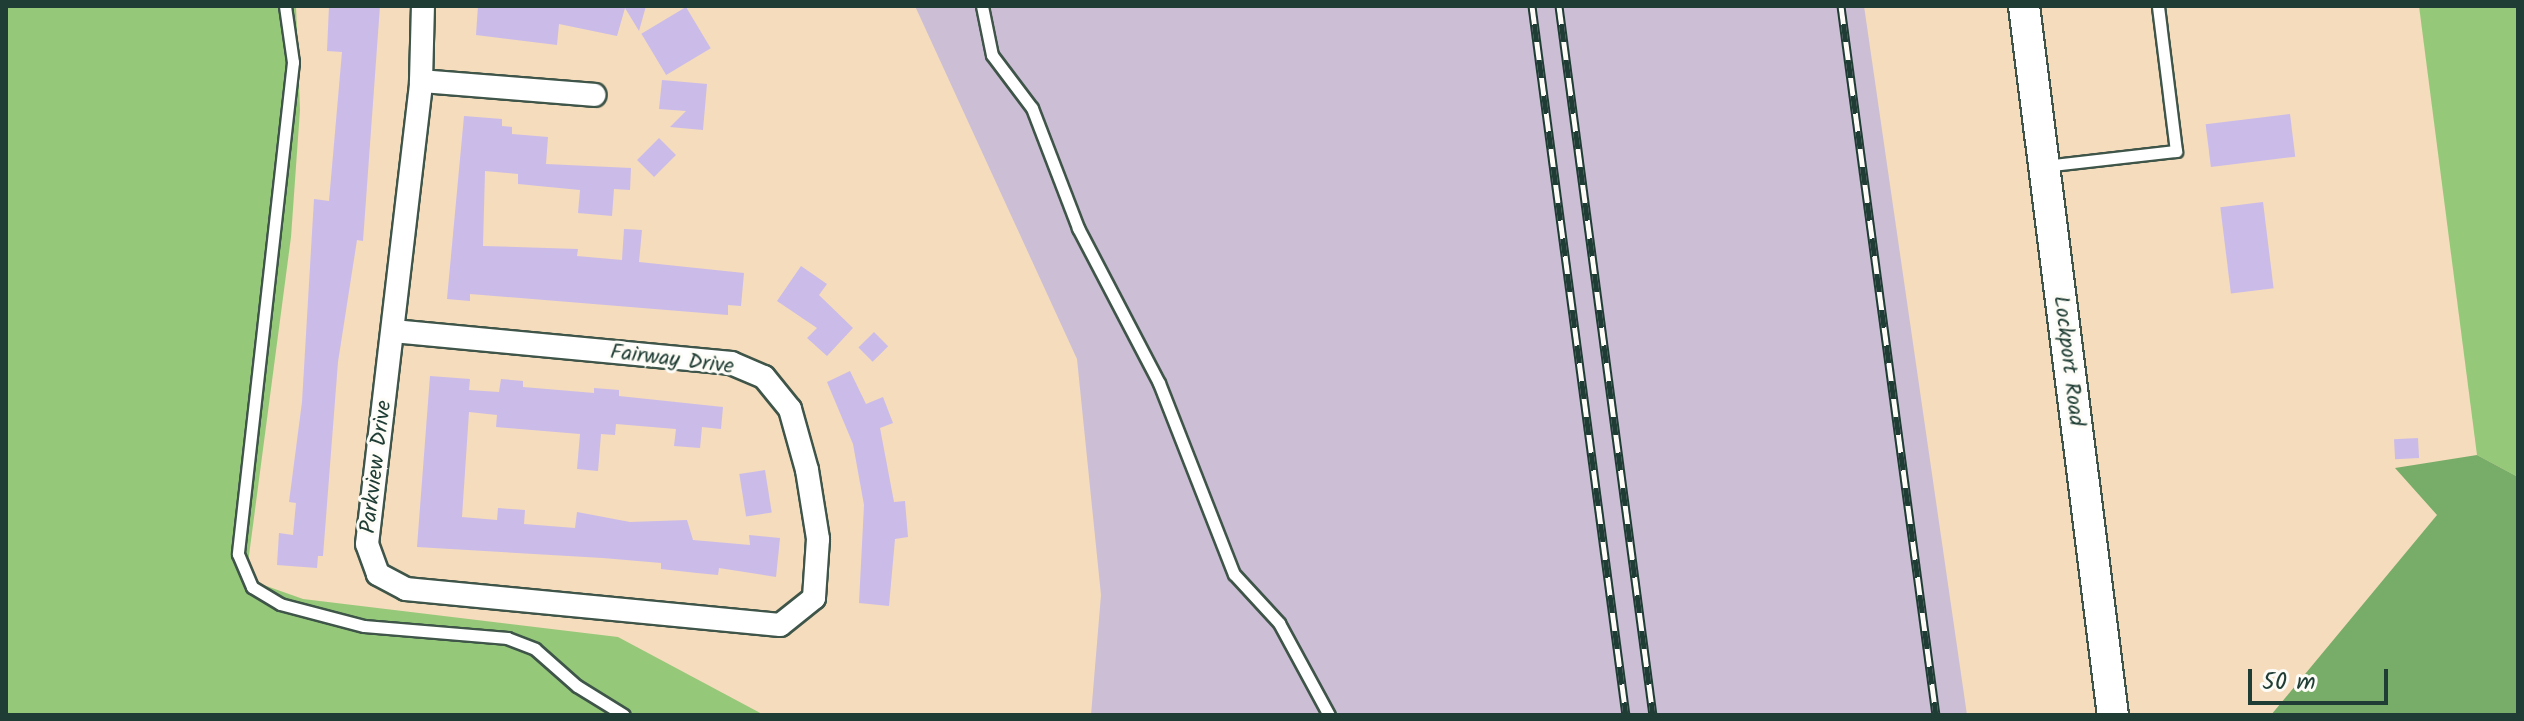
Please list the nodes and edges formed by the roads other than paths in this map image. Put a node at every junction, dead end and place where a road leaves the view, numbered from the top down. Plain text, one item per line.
1 (285, 6) edge
2 (423, 6) edge
3 (982, 6) edge
4 (2024, 6) edge
5 (2158, 6) edge
6 (421, 81) junction
7 (594, 95) dead end
8 (2044, 166) junction
9 (393, 331) junction
10 (814, 598) joint
11 (624, 715) edge
12 (1329, 715) edge
13 (2113, 715) edge

1 - 11 lane
2 - 6 street, Parkview Drive
3 - 12 lane
4 - 8 street, Lockport Road
5 - 8 lane
6 - 7 street
6 - 9 street, Parkview Drive
8 - 13 street, Lockport Road
9 - 10 street, Fairway Drive
9 - 10 street, Parkview Drive

